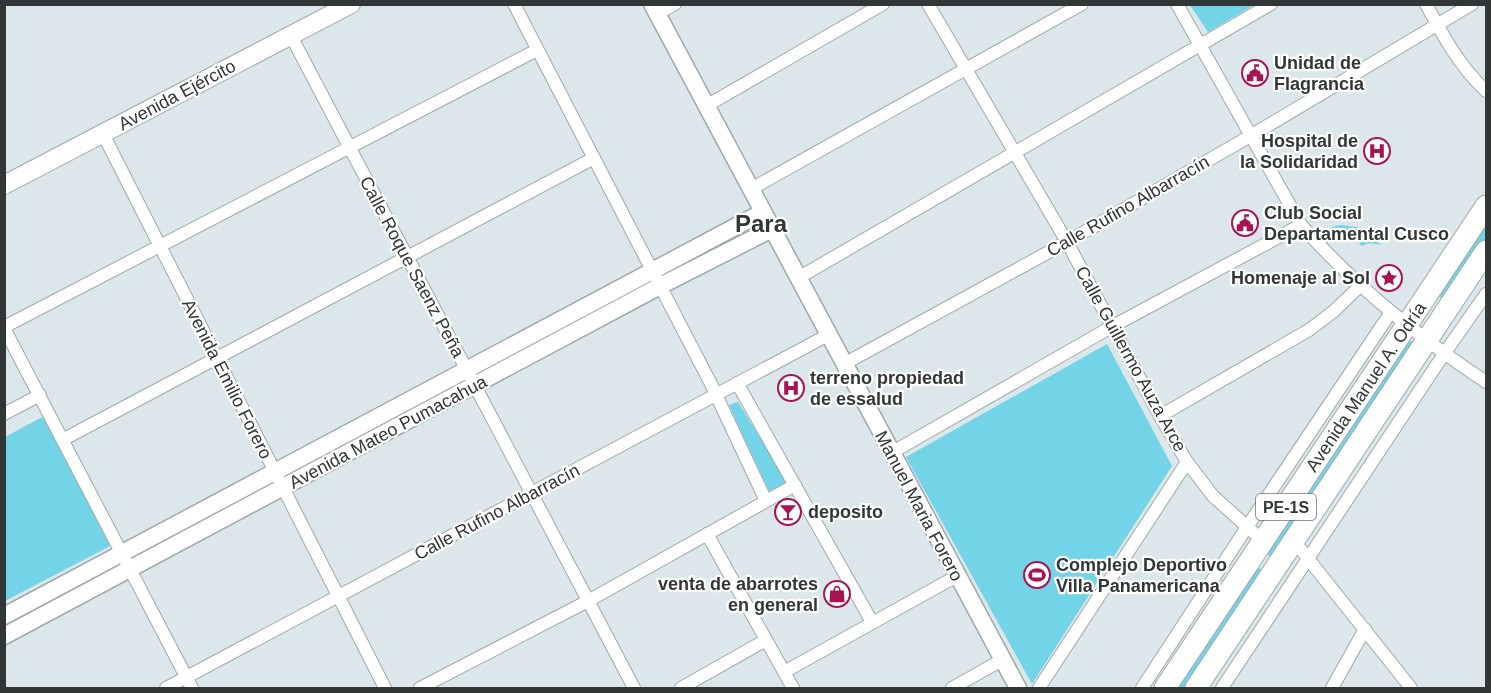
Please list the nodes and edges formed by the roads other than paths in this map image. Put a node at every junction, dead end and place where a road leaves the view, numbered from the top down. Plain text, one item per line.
1 (351, 4) edge
2 (514, 4) edge
3 (675, 4) edge
4 (883, 4) edge
5 (928, 4) edge
6 (1082, 4) edge
7 (1177, 4) edge
8 (1271, 4) edge
9 (1426, 4) edge
10 (1472, 4) edge
11 (655, 9) edge
12 (1437, 25) junction
13 (291, 36) junction
14 (1200, 46) junction
15 (537, 50) junction
16 (966, 69) junction
17 (1486, 91) edge
18 (706, 106) junction
19 (103, 134) junction
20 (1252, 135) junction
21 (350, 148) junction
22 (1015, 154) junction
23 (594, 158) junction
24 (4, 185) edge
25 (751, 189) junction
26 (1486, 206) edge
27 (763, 212) junction
28 (1301, 225) junction
29 (772, 229) junction
30 (1067, 242) junction
31 (160, 247) junction
32 (1486, 251) edge
33 (407, 257) junction
34 (657, 278) junction
35 (798, 278) junction
36 (1361, 285) junction
37 (1486, 294) edge
38 (1391, 312) junction
39 (1408, 325) junction
40 (1113, 326) junction
41 (4, 327) edge
42 (828, 335) junction
43 (1427, 341) junction
44 (1444, 354) junction
45 (217, 358) junction
46 (844, 364) junction
47 (471, 378) junction
48 (1486, 382) edge
49 (737, 383) junction
50 (716, 394) junction
51 (40, 395) junction
52 (4, 414) edge
53 (1160, 416) junction
54 (64, 439) junction
55 (891, 453) junction
56 (1187, 462) junction
57 (279, 480) junction
58 (795, 485) junction
59 (531, 493) junction
60 (766, 501) junction
61 (1247, 527) junction
62 (707, 534) junction
63 (1294, 541) junction
64 (1259, 548) junction
65 (1308, 558) junction
66 (127, 562) junction
67 (1275, 569) junction
68 (957, 576) junction
69 (338, 597) junction
70 (588, 601) junction
71 (4, 616) edge
72 (872, 622) junction
73 (1365, 629) junction
74 (4, 636) edge
75 (766, 640) junction
76 (1002, 660) junction
77 (784, 672) junction
78 (189, 683) edge
79 (166, 688) edge
80 (385, 688) edge
81 (420, 688) edge
82 (634, 688) edge
83 (681, 688) edge
84 (794, 688) edge
85 (952, 688) edge
86 (1018, 688) edge
87 (1039, 688) edge
88 (1142, 688) edge
89 (1166, 688) edge
90 (1196, 688) edge
91 (1222, 688) edge
92 (1332, 688) edge
93 (1411, 688) edge

1 - 13 main road, Avenida Ejército
2 - 15 street
3 - 11 street
4 - 18 street
5 - 16 street, Calle Guillermo Auza Arce
6 - 16 street
7 - 14 street
8 - 14 street
9 - 12 street
10 - 12 street, Calle Rufino Albarracín
11 - 18 street, Manuel Maria Forero
12 - 17 street
12 - 20 street, Calle Rufino Albarracín
13 - 19 main road, Avenida Ejército
13 - 21 street, Calle Roque Saenz Peña
14 - 20 street
14 - 22 street
15 - 21 street
15 - 23 street
16 - 22 street, Calle Guillermo Auza Arce
16 - 25 street
18 - 25 street, Manuel Maria Forero
19 - 24 main road, Avenida Ejército
19 - 31 street, Avenida Emilio Forero
20 - 28 street
20 - 30 street, Calle Rufino Albarracín
21 - 31 street
21 - 33 street, Calle Roque Saenz Peña
22 - 30 street, Calle Guillermo Auza Arce
22 - 35 street
23 - 33 street
23 - 34 street
25 - 27 street, Manuel Maria Forero
26 - 39 highway, Avenida Manuel A. Odría / PE-1S
27 - 29 street, Manuel Maria Forero
27 - 34 street, Avenida Mateo Pumacahua
28 - 36 street
28 - 40 street
29 - 34 street, Avenida Mateo Pumacahua
29 - 35 street, Manuel Maria Forero
30 - 40 street, Calle Guillermo Auza Arce
30 - 46 street, Calle Rufino Albarracín
31 - 41 street
31 - 45 street, Avenida Emilio Forero
32 - 43 highway, Avenida Manuel A. Odría / PE-1S
33 - 45 street
33 - 47 street, Calle Roque Saenz Peña
34 - 47 street, Avenida Mateo Pumacahua
34 - 50 street
35 - 42 street, Manuel Maria Forero
36 - 38 street
36 - 53 street
37 - 44 street
38 - 39 street
38 - 61 street, Avenida Manuel A. Odría
39 - 43 street
39 - 64 highway, Avenida Manuel A. Odría / PE-1S
40 - 53 street, Calle Guillermo Auza Arce
40 - 55 street
41 - 51 street
42 - 46 street, Manuel Maria Forero
42 - 49 street, Calle Rufino Albarracín
43 - 44 street
43 - 63 highway, Avenida Manuel A. Odría / PE-1S
44 - 48 street
44 - 65 street
45 - 54 street
45 - 57 street, Avenida Emilio Forero
46 - 55 street, Manuel Maria Forero
47 - 57 street, Avenida Mateo Pumacahua
47 - 59 street, Calle Roque Saenz Peña
49 - 50 street, Calle Rufino Albarracín
49 - 58 street
50 - 59 street, Calle Rufino Albarracín
50 - 60 street
51 - 52 street
51 - 54 street
53 - 56 street, Calle Guillermo Auza Arce
54 - 66 street
55 - 68 street, Manuel Maria Forero
56 - 61 street, Calle Guillermo Auza Arce
56 - 87 street
57 - 66 street, Avenida Mateo Pumacahua
57 - 69 street, Avenida Emilio Forero
58 - 60 street
58 - 72 street
59 - 69 street, Calle Rufino Albarracín
59 - 70 street, Calle Roque Saenz Peña
60 - 62 street
61 - 64 street, Calle Guillermo Auza Arce
61 - 88 street, Avenida Manuel A. Odría
62 - 70 street
62 - 75 street
63 - 65 street
63 - 67 highway, Avenida Manuel A. Odría / PE-1S
64 - 67 highway
64 - 89 highway, Avenida Manuel A. Odría / PE-1S
65 - 73 street
65 - 91 street
66 - 71 street, Avenida Mateo Pumacahua
66 - 74 street, Avenida Mateo Pumacahua
66 - 78 street
67 - 90 highway, Avenida Manuel A. Odría / PE-1S
68 - 72 street
68 - 76 street, Manuel Maria Forero
69 - 78 street, Calle Rufino Albarracín
69 - 80 street, Avenida Emilio Forero
70 - 81 street
70 - 82 street, Calle Roque Saenz Peña
72 - 77 street
73 - 92 street
73 - 93 street
75 - 77 street
75 - 83 street
76 - 85 street
76 - 86 street, Manuel Maria Forero
77 - 84 street
78 - 79 street, Calle Rufino Albarracín

